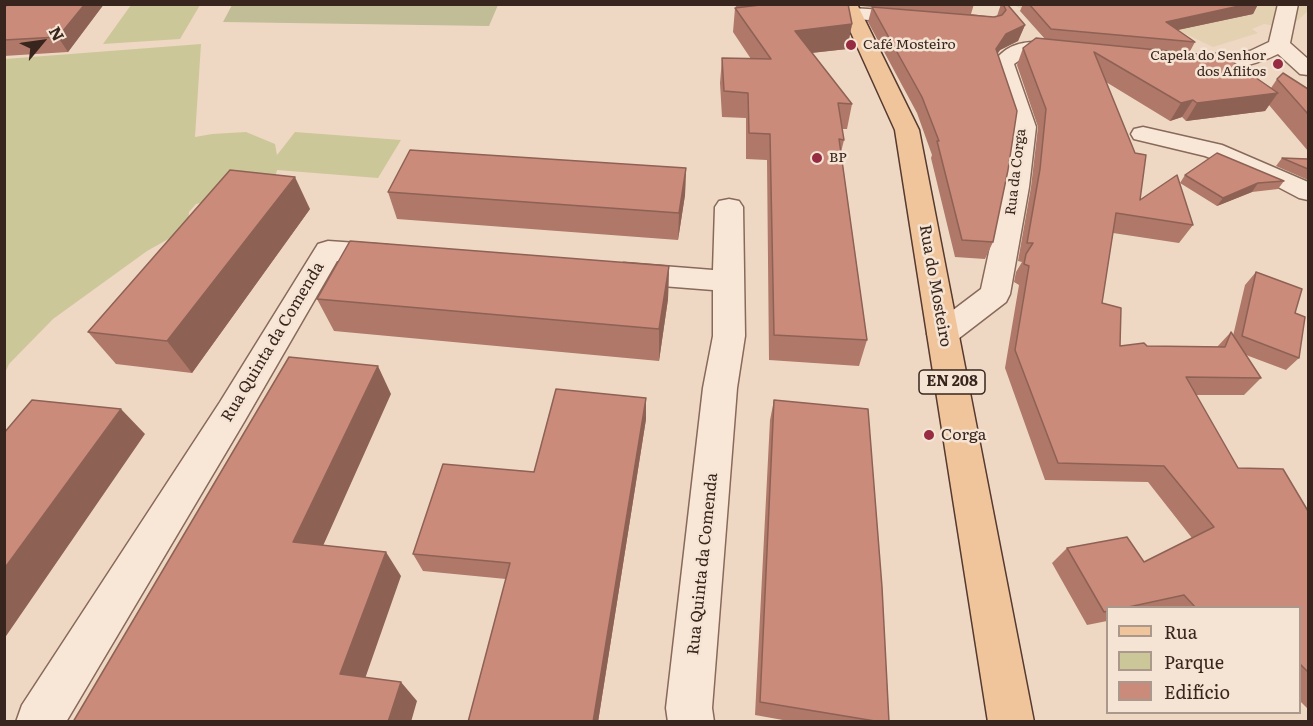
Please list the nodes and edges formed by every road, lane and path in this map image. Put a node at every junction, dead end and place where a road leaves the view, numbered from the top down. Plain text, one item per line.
1 (1288, 4) edge
2 (850, 9) edge
3 (931, 18) edge
4 (1021, 28) edge
5 (1280, 45) junction
6 (1038, 48) junction
7 (1082, 53) edge
8 (1165, 61) edge
9 (1308, 69) edge
10 (1143, 134) dead end
11 (1308, 192) edge
12 (729, 207) dead end
13 (422, 258) edge
14 (587, 270) edge
15 (728, 280) junction
16 (943, 334) junction
17 (39, 722) edge
18 (691, 722) edge
19 (1011, 722) edge

1 - 5 street
2 - 3 street
2 - 16 main road, Rua do Mosteiro / EN 208
4 - 6 street
5 - 8 street
5 - 9 street
6 - 7 street, Rua da Corga
6 - 16 street, Rua da Corga
10 - 11 street
12 - 15 street, Rua Quinta da Comenda
13 - 17 street, Rua Quinta da Comenda
14 - 15 street
15 - 18 street, Rua Quinta da Comenda
16 - 19 main road, Rua do Mosteiro / EN 208

